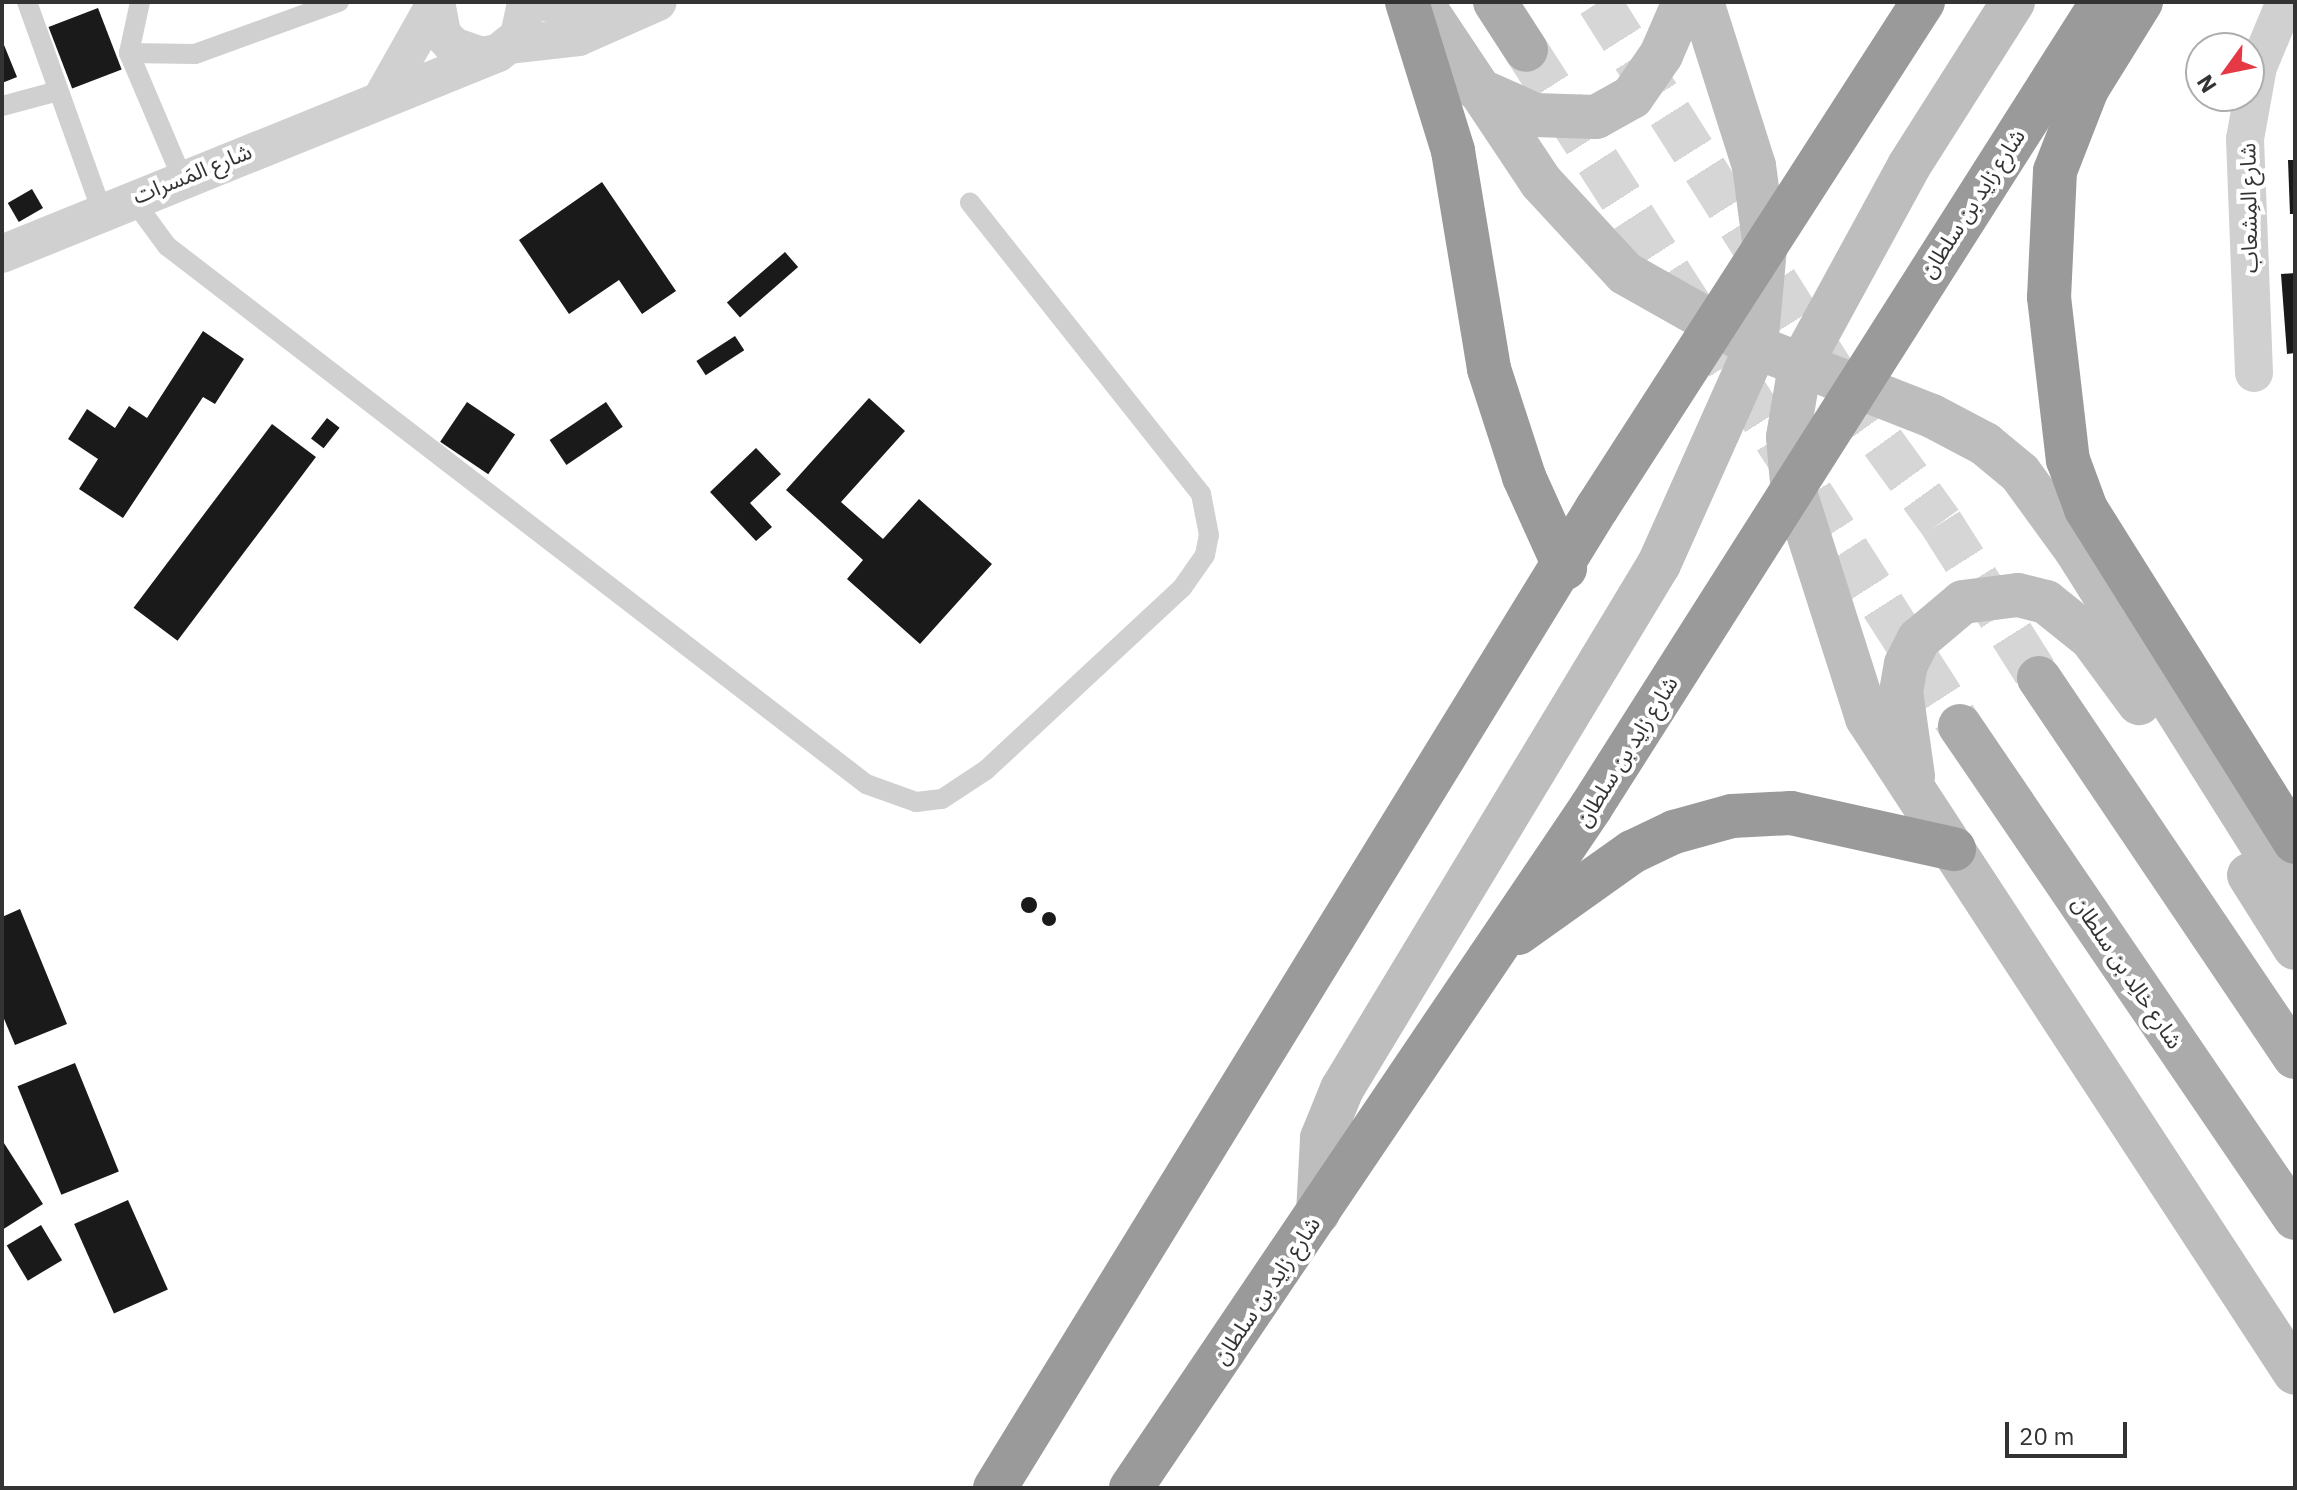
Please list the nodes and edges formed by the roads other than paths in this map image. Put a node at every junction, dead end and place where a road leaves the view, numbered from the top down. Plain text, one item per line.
1 (27, 2) edge
2 (140, 2) edge
3 (339, 2) edge
4 (526, 2) edge
5 (541, 2) edge
6 (1407, 2) edge
7 (1421, 2) edge
8 (1495, 2) edge
9 (1684, 2) edge
10 (1702, 2) edge
11 (1923, 2) edge
12 (2013, 2) edge
13 (2102, 2) edge
14 (2141, 2) edge
15 (2285, 2) edge
16 (435, 3) edge
17 (646, 7) edge
18 (504, 49) junction
19 (1526, 50) tunnel mouth
20 (129, 53) junction
21 (1475, 88) junction
22 (58, 91) junction
23 (383, 96) junction
24 (2, 106) edge
25 (182, 178) junction
26 (970, 203) dead end
27 (116, 204) junction
28 (1765, 249) junction
29 (2, 254) edge
30 (1713, 325) junction
31 (1756, 347) junction
32 (1800, 366) junction
33 (2254, 373) dead end
34 (1854, 385) junction
35 (1792, 483) junction
36 (1565, 568) junction
37 (2039, 678) tunnel mouth
38 (1960, 726) tunnel mouth
39 (1915, 791) junction
40 (2295, 842) edge
41 (1954, 849) junction
42 (2295, 898) edge
43 (2295, 948) edge
44 (1494, 951) junction
45 (2295, 1057) edge
46 (1318, 1213) junction
47 (2295, 1218) edge
48 (2295, 1373) edge
49 (1138, 1478) edge
50 (995, 1488) edge

1 - 22 lane
2 - 20 lane
3 - 20 lane
4 - 18 street
5 - 17 street, شارع المَسرات
6 - 36 highway
7 - 21 main road
8 - 19 main road
9 - 21 main road
10 - 28 main road
11 - 28 highway
12 - 32 main road
13 - 34 highway, شارع زايد بن سلطان
14 - 40 highway
15 - 33 street, شارع المِشعاب
16 - 18 street
16 - 23 street
17 - 18 street, شارع المَسرات
18 - 23 street, شارع المَسرات
20 - 25 lane
21 - 30 main road
22 - 24 lane
22 - 27 lane
23 - 25 street, شارع المَسرات
25 - 27 street, شارع المَسرات
26 - 27 lane
27 - 29 street, شارع المَسرات
28 - 30 highway
28 - 31 main road
30 - 31 main road
30 - 36 highway
31 - 32 main road
31 - 46 main road
32 - 34 main road
32 - 35 main road
34 - 35 highway, شارع زايد بن سلطان
34 - 42 main road
35 - 39 main road
35 - 44 highway, شارع زايد بن سلطان
36 - 50 highway
37 - 45 main road
38 - 47 main road, شارع خالِد بن سلطان
39 - 41 main road
39 - 43 main road
41 - 44 highway
41 - 48 main road
44 - 46 highway, شارع زايد بن سلطان
46 - 49 highway, شارع زايد بن سلطان

